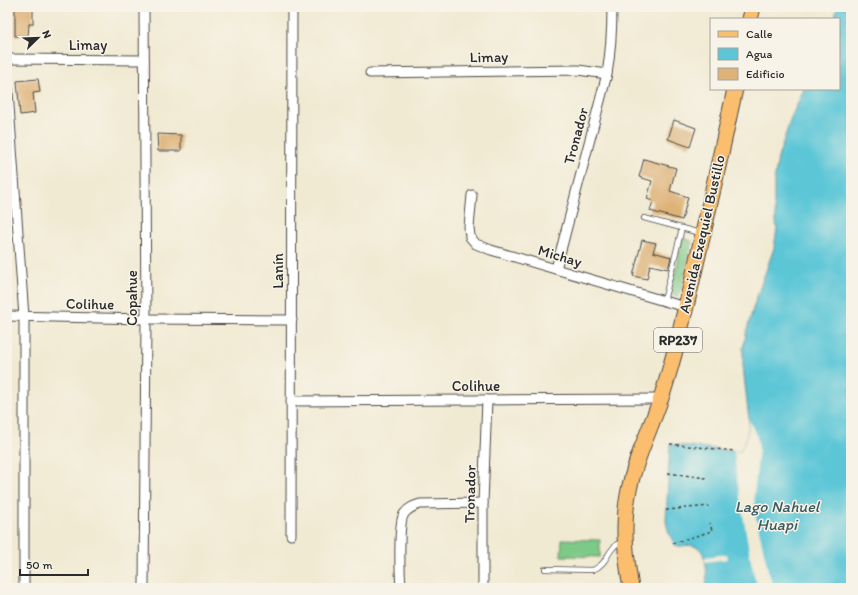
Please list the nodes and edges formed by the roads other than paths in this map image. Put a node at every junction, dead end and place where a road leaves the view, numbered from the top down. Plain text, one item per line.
1 (144, 7) edge
2 (292, 7) edge
3 (612, 7) edge
4 (753, 7) edge
5 (750, 18) edge
6 (7, 59) edge
7 (144, 60) junction
8 (370, 72) dead end
9 (607, 74) junction
10 (7, 78) edge
11 (735, 90) edge
12 (472, 195) dead end
13 (644, 218) dead end
14 (682, 228) junction
15 (703, 234) junction
16 (556, 269) junction
17 (664, 301) junction
18 (686, 307) junction
19 (7, 316) edge
20 (24, 317) junction
21 (146, 319) junction
22 (292, 320) junction
23 (660, 399) junction
24 (487, 400) junction
25 (292, 401) junction
26 (483, 503) junction
27 (291, 535) dead end
28 (625, 544) junction
29 (545, 569) dead end
30 (24, 588) edge
31 (144, 588) edge
32 (401, 588) edge
33 (483, 588) edge
34 (632, 588) edge

1 - 7 street, Copahue
2 - 22 street, Lanín
3 - 9 street, Tronador
4 - 5 main road
6 - 7 street, Limay
7 - 21 street, Copahue
8 - 9 street, Limay
9 - 16 street, Tronador
10 - 20 street
11 - 15 main road, Avenida Exequiel Bustillo / RP237
12 - 16 street, Michay
13 - 14 lane
14 - 15 lane
14 - 17 lane
15 - 18 main road, Avenida Exequiel Bustillo / RP237
16 - 17 street, Michay
17 - 18 street, Michay
18 - 23 main road, Avenida Exequiel Bustillo / RP237
19 - 20 street, Colihue
20 - 21 street, Colihue
20 - 30 street
21 - 22 street, Colihue
21 - 31 street, Copahue
22 - 25 street, Lanín
23 - 24 street, Colihue
23 - 28 main road, Avenida Exequiel Bustillo / RP237
24 - 25 street, Colihue
24 - 26 street, Tronador
25 - 27 street, Lanín
26 - 32 street
26 - 33 street, Tronador
28 - 29 lane
28 - 34 main road, Avenida Exequiel Bustillo / RP237

